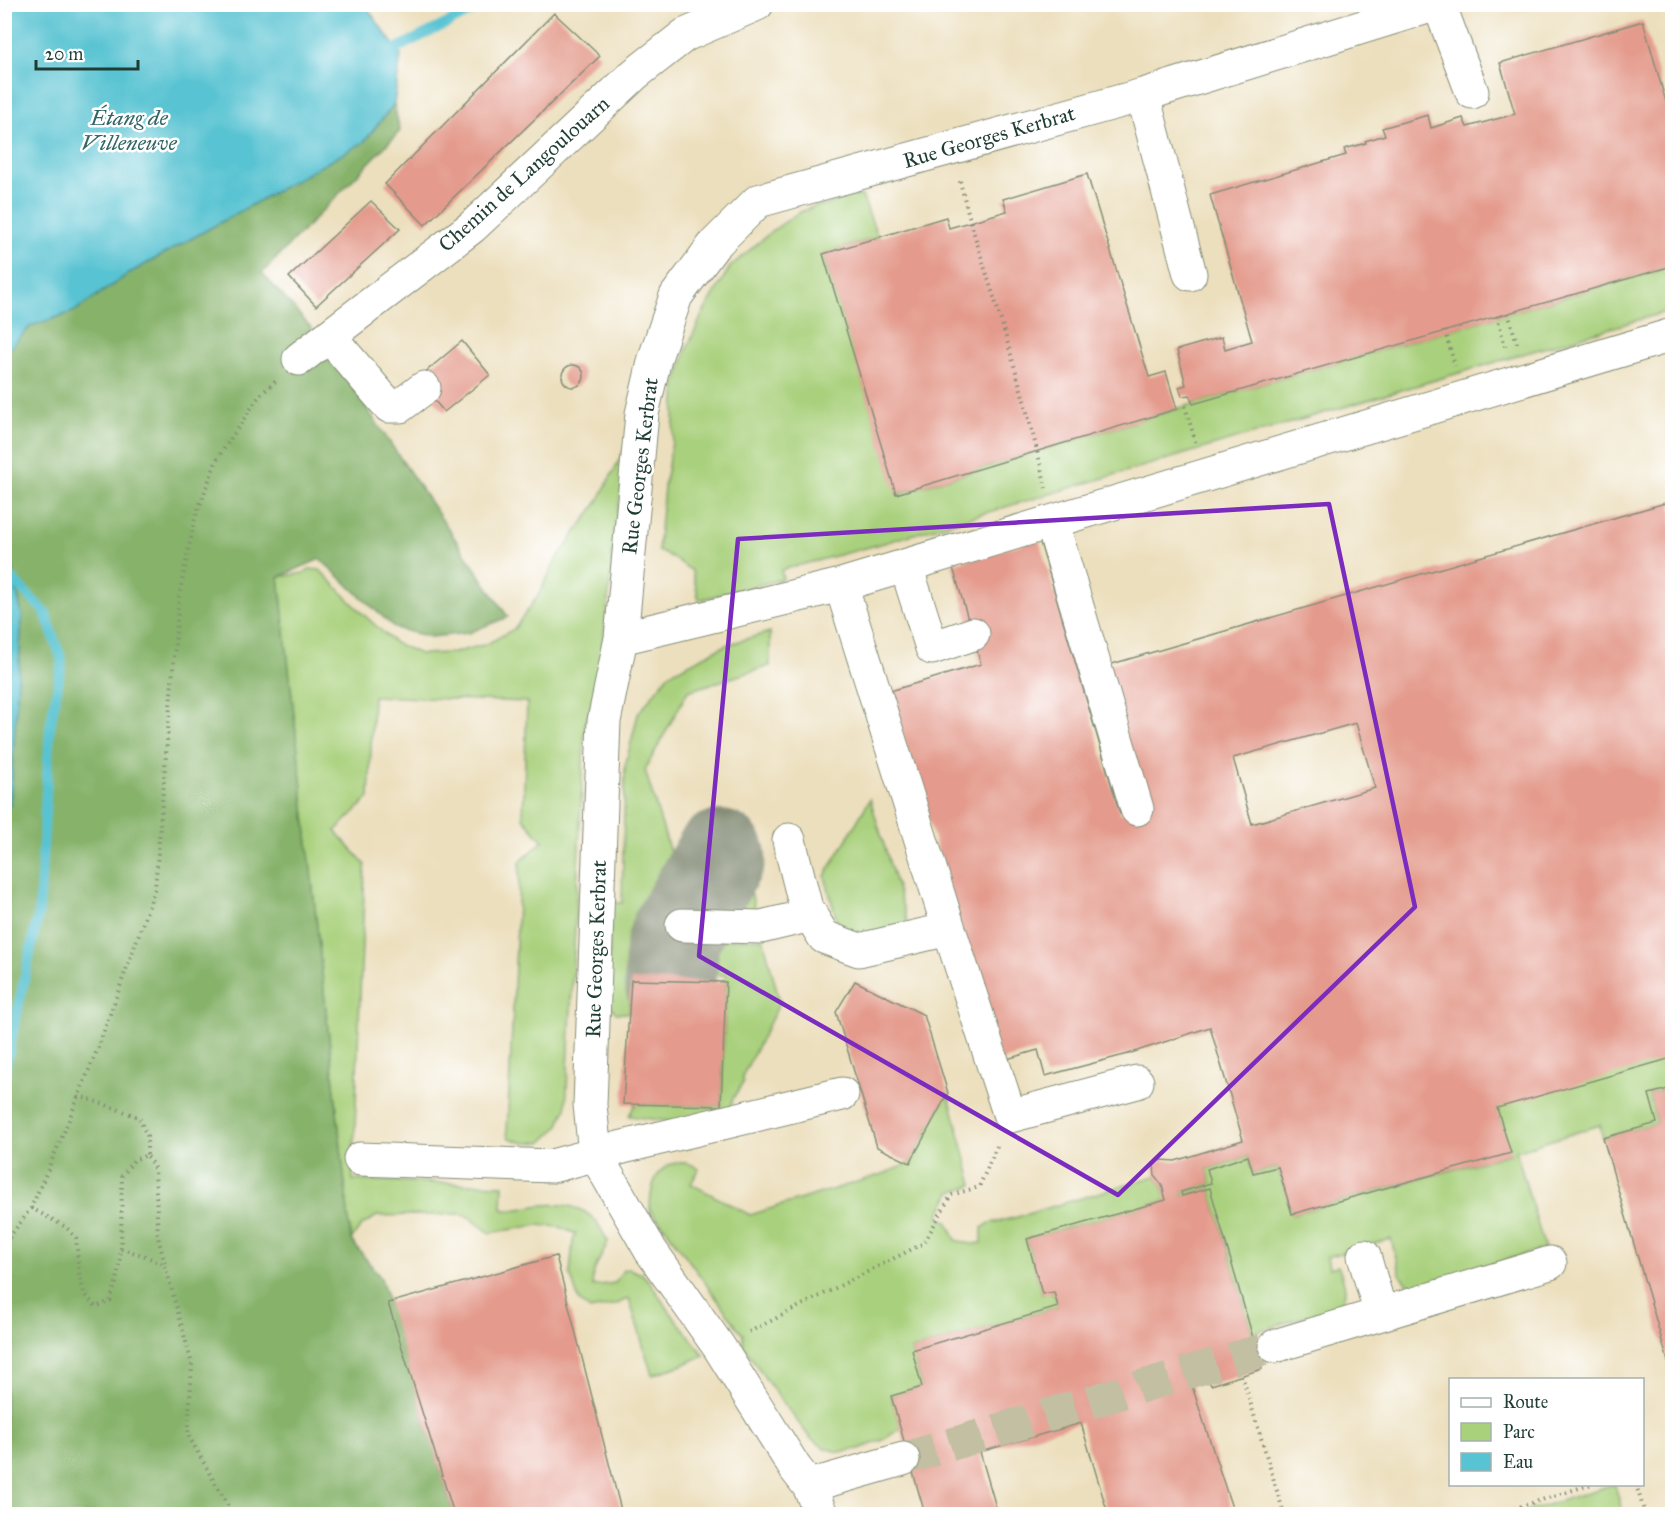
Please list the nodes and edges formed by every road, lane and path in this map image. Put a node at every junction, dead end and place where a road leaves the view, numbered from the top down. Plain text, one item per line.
1 (757, 4) edge
2 (1438, 4) edge
3 (1472, 92) dead end
4 (1143, 95) junction
5 (952, 148) junction
6 (1190, 274) dead end
7 (1508, 313) dead end
8 (1497, 316) dead end
9 (1672, 335) edge
10 (329, 336) junction
11 (1504, 344) dead end
12 (1506, 350) dead end
13 (299, 360) joint
14 (424, 388) dead end
15 (1052, 522) junction
16 (906, 566) junction
17 (841, 585) junction
18 (973, 634) dead end
19 (621, 638) junction
20 (1137, 809) dead end
21 (789, 840) dead end
22 (811, 915) junction
23 (682, 925) dead end
24 (949, 929) junction
25 (1137, 1082) dead end
26 (842, 1094) dead end
27 (78, 1097) junction
28 (1010, 1116) junction
29 (147, 1155) junction
30 (596, 1155) junction
31 (360, 1159) dead end
32 (31, 1208) junction
33 (4, 1241) edge
34 (121, 1249) junction
35 (1364, 1256) dead end
36 (1550, 1263) dead end
37 (165, 1264) junction
38 (1381, 1314) junction
39 (1275, 1346) tunnel mouth
40 (719, 1347) junction
41 (1242, 1375) dead end
42 (903, 1459) tunnel mouth
43 (1589, 1486) edge
44 (1636, 1486) edge
45 (815, 1500) edge
46 (230, 1515) edge
47 (1284, 1515) edge
48 (1497, 1515) edge
49 (1645, 1515) edge

1 - 10 lane, Chemin de Langoulouarn
2 - 3 lane
2 - 4 lane, Rue Georges Kerbrat
4 - 5 lane, Rue Georges Kerbrat
4 - 6 lane
5 - 15 path
5 - 19 lane, Rue Georges Kerbrat
7 - 12 path
8 - 11 path
9 - 15 lane
10 - 13 lane, Chemin de Langoulouarn
10 - 14 lane
13 - 27 path
15 - 16 lane
15 - 20 lane
16 - 17 lane
16 - 18 lane
17 - 19 lane
17 - 24 lane
19 - 30 lane, Rue Georges Kerbrat
21 - 22 lane
22 - 23 lane
22 - 24 lane
24 - 28 lane
25 - 28 lane
26 - 30 lane
27 - 29 path
27 - 32 path
28 - 40 path
29 - 34 path
29 - 37 path
30 - 31 lane
30 - 40 lane, Rue Georges Kerbrat
32 - 33 path
32 - 34 path
34 - 37 path
35 - 38 lane
36 - 38 lane
37 - 46 path
38 - 39 lane
40 - 45 lane, Rue Georges Kerbrat
41 - 47 path
42 - 45 lane
43 - 48 path
44 - 49 path

